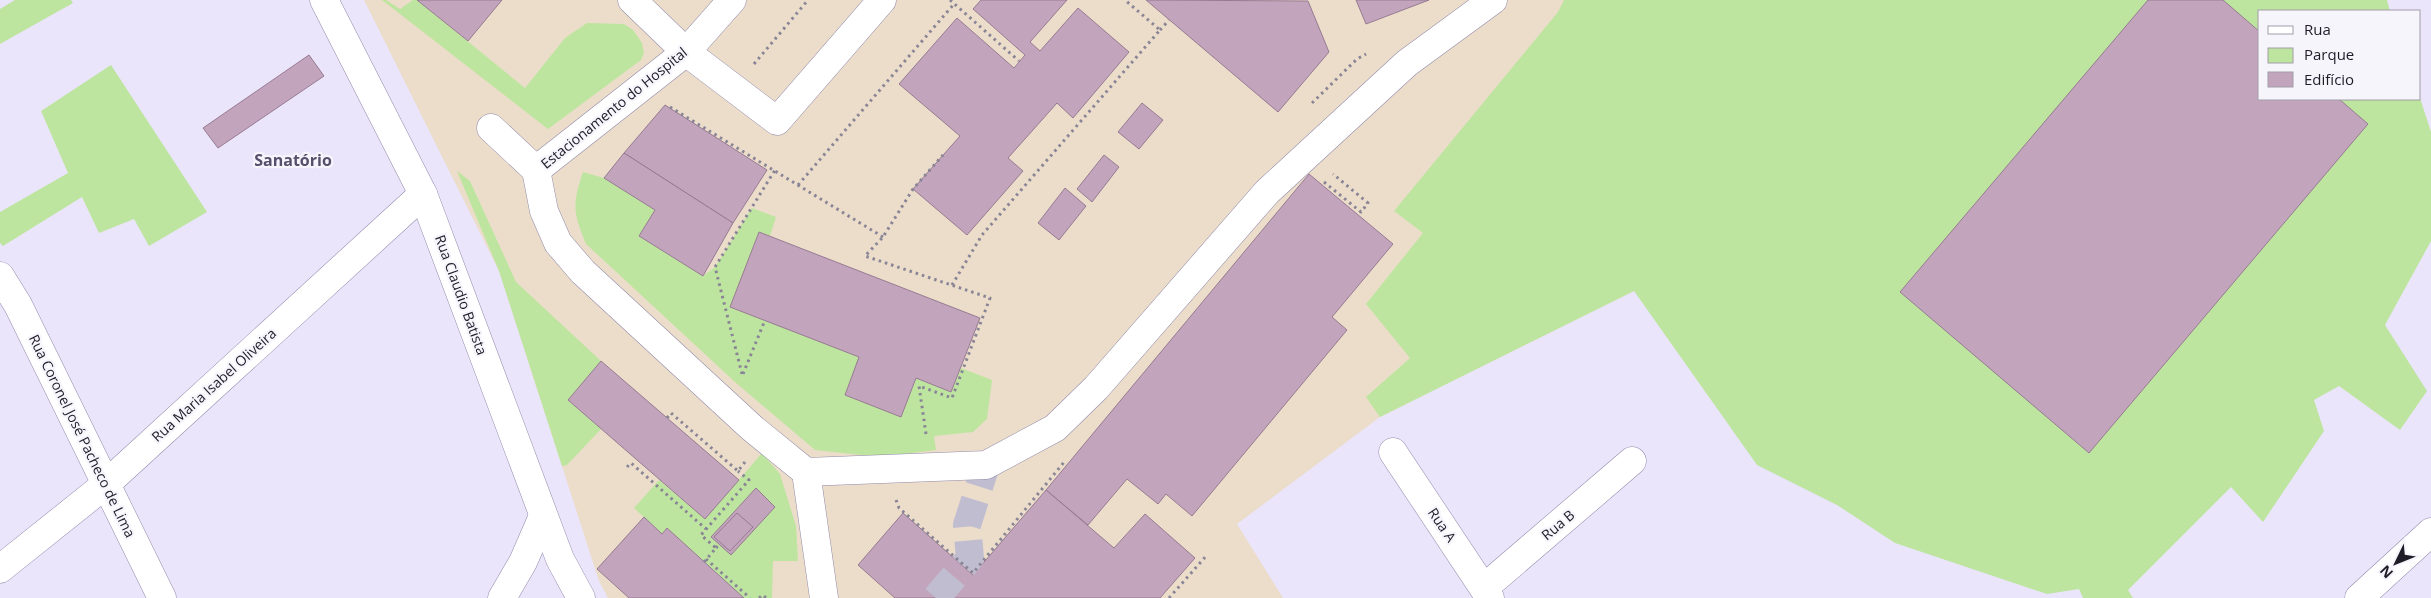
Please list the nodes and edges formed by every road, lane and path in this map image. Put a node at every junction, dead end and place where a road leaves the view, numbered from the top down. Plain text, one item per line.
1 (324, 0) edge
2 (632, 0) edge
3 (732, 0) edge
4 (808, 0) edge
5 (882, 0) edge
6 (950, 0) edge
7 (1125, 0) edge
8 (1493, 0) edge
9 (954, 4) junction
10 (1169, 20) dead end
11 (1160, 30) junction
12 (686, 52) junction
13 (1019, 61) dead end
14 (750, 68) dead end
15 (665, 104) dead end
16 (491, 128) dead end
17 (943, 155) dead end
18 (536, 170) junction
19 (775, 170) junction
20 (1331, 172) dead end
21 (1324, 181) dead end
22 (798, 185) junction
23 (423, 194) junction
24 (883, 237) junction
25 (0, 276) edge
26 (952, 285) junction
27 (765, 320) dead end
28 (743, 375) junction
29 (720, 398) junction
30 (667, 418) dead end
31 (765, 439) junction
32 (1393, 452) dead end
33 (1632, 461) dead end
34 (627, 467) dead end
35 (931, 467) junction
36 (738, 471) junction
37 (806, 472) junction
38 (104, 485) junction
39 (894, 497) dead end
40 (543, 516) junction
41 (706, 529) junction
42 (2431, 532) edge
43 (719, 544) dead end
44 (716, 548) junction
45 (1207, 555) dead end
46 (964, 565) dead end
47 (0, 569) edge
48 (1487, 593) edge
49 (162, 598) edge
50 (502, 598) edge
51 (581, 598) edge
52 (750, 598) edge
53 (760, 598) edge
54 (766, 598) edge
55 (824, 598) edge
56 (1169, 598) edge
57 (2359, 598) edge

1 - 23 street, Rua Claudio Batista
2 - 12 street
3 - 12 street, Estacionamento do Hospital
4 - 14 path
5 - 12 street
6 - 9 path
7 - 11 path
8 - 35 street
9 - 13 path
9 - 22 path
10 - 11 path
11 - 26 path
12 - 18 street, Estacionamento do Hospital
15 - 19 path
16 - 18 street
17 - 24 path
18 - 29 street
19 - 22 path
19 - 28 path
20 - 21 path
22 - 24 path
23 - 38 street, Rua Maria Isabel Oliveira
23 - 40 street, Rua Claudio Batista
24 - 26 path
25 - 38 street, Rua Coronel José Pacheco de Lima
26 - 35 path
27 - 28 path
28 - 29 path
29 - 31 street
30 - 36 path
31 - 36 path
31 - 37 street
32 - 48 street, Rua A
33 - 48 street, Rua B
34 - 41 path
35 - 37 street
36 - 41 path
37 - 55 street
38 - 47 street, Rua Maria Isabel Oliveira
38 - 49 street, Rua Coronel José Pacheco de Lima
39 - 46 path
40 - 50 street
40 - 51 street, Rua Claudio Batista
41 - 44 path
42 - 57 street
43 - 44 path
44 - 52 path
45 - 56 path
53 - 54 path

